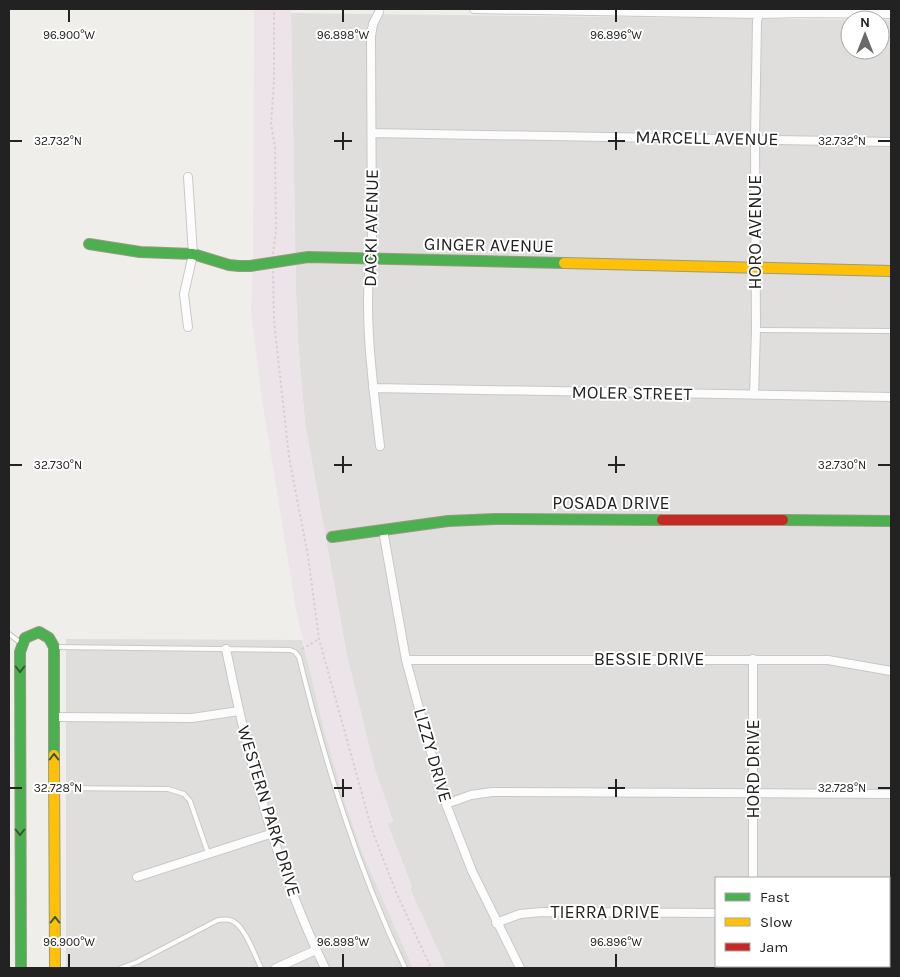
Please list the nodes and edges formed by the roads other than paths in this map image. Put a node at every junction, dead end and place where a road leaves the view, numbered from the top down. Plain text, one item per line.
1 (474, 9) edge
2 (378, 10) edge
3 (761, 12) edge
4 (891, 14) edge
5 (372, 133) junction
6 (755, 139) junction
7 (891, 142) edge
8 (188, 177) dead end
9 (89, 244) dead end
10 (193, 254) junction
11 (371, 258) junction
12 (755, 267) junction
13 (891, 271) edge
14 (188, 327) dead end
15 (756, 330) junction
16 (891, 331) edge
17 (373, 388) junction
18 (754, 395) junction
19 (891, 397) edge
20 (380, 446) dead end
21 (891, 521) edge
22 (383, 530) junction
23 (332, 536) dead end
24 (9, 634) edge
25 (21, 644) junction
26 (54, 647) junction
27 (226, 649) junction
28 (753, 659) junction
29 (406, 660) junction
30 (891, 671) edge
31 (239, 711) junction
32 (54, 717) junction
33 (55, 788) junction
34 (753, 794) junction
35 (891, 794) edge
36 (446, 804) junction
37 (273, 833) junction
38 (209, 854) junction
39 (137, 877) dead end
40 (753, 877) edge
41 (715, 913) edge
42 (496, 923) junction
43 (316, 950) junction
44 (21, 968) edge
45 (55, 968) edge
46 (121, 968) edge
47 (261, 968) edge
48 (276, 968) edge
49 (325, 968) edge
50 (405, 968) edge
51 (520, 968) edge

1 - 3 street
2 - 5 street, DACKI AVENUE
3 - 4 street
3 - 6 street, HORO AVENUE
5 - 6 street, MARCELL AVENUE
5 - 11 street, DACKI AVENUE
6 - 7 street, MARCELL AVENUE
6 - 12 street, HORO AVENUE
8 - 10 street
9 - 10 street, GINGER AVENUE
10 - 11 street, GINGER AVENUE
10 - 14 street
11 - 12 street, GINGER AVENUE
11 - 17 street, DACKI AVENUE
12 - 13 street, GINGER AVENUE
12 - 15 street, HORO AVENUE
15 - 16 lane
15 - 18 street, HORO AVENUE
17 - 18 street, MOLER STREET
17 - 20 street, DACKI AVENUE
18 - 19 street, MOLER STREET
21 - 22 street, POSADA DRIVE
22 - 23 street, POSADA DRIVE
22 - 29 street, LIZZY DRIVE
24 - 25 lane
25 - 26 street
25 -> 44 street
26 - 27 lane
26 - 32 street
27 - 31 street, WESTERN PARK DRIVE
27 - 50 lane
28 - 29 street, BESSIE DRIVE
28 - 30 street, BESSIE DRIVE
28 - 34 street, HORD DRIVE
29 - 36 street, LIZZY DRIVE
31 - 32 street
31 - 37 street, WESTERN PARK DRIVE
33 -> 32 street
33 - 38 lane
45 -> 33 street
34 - 35 street
34 - 36 street
34 - 40 street, HORD DRIVE
36 - 42 street, LIZZY DRIVE
37 - 38 street
37 - 43 street, WESTERN PARK DRIVE
38 - 39 street
41 - 42 street, TIERRA DRIVE
42 - 51 street, LIZZY DRIVE
43 - 48 street
43 - 49 street, WESTERN PARK DRIVE
46 - 47 lane

